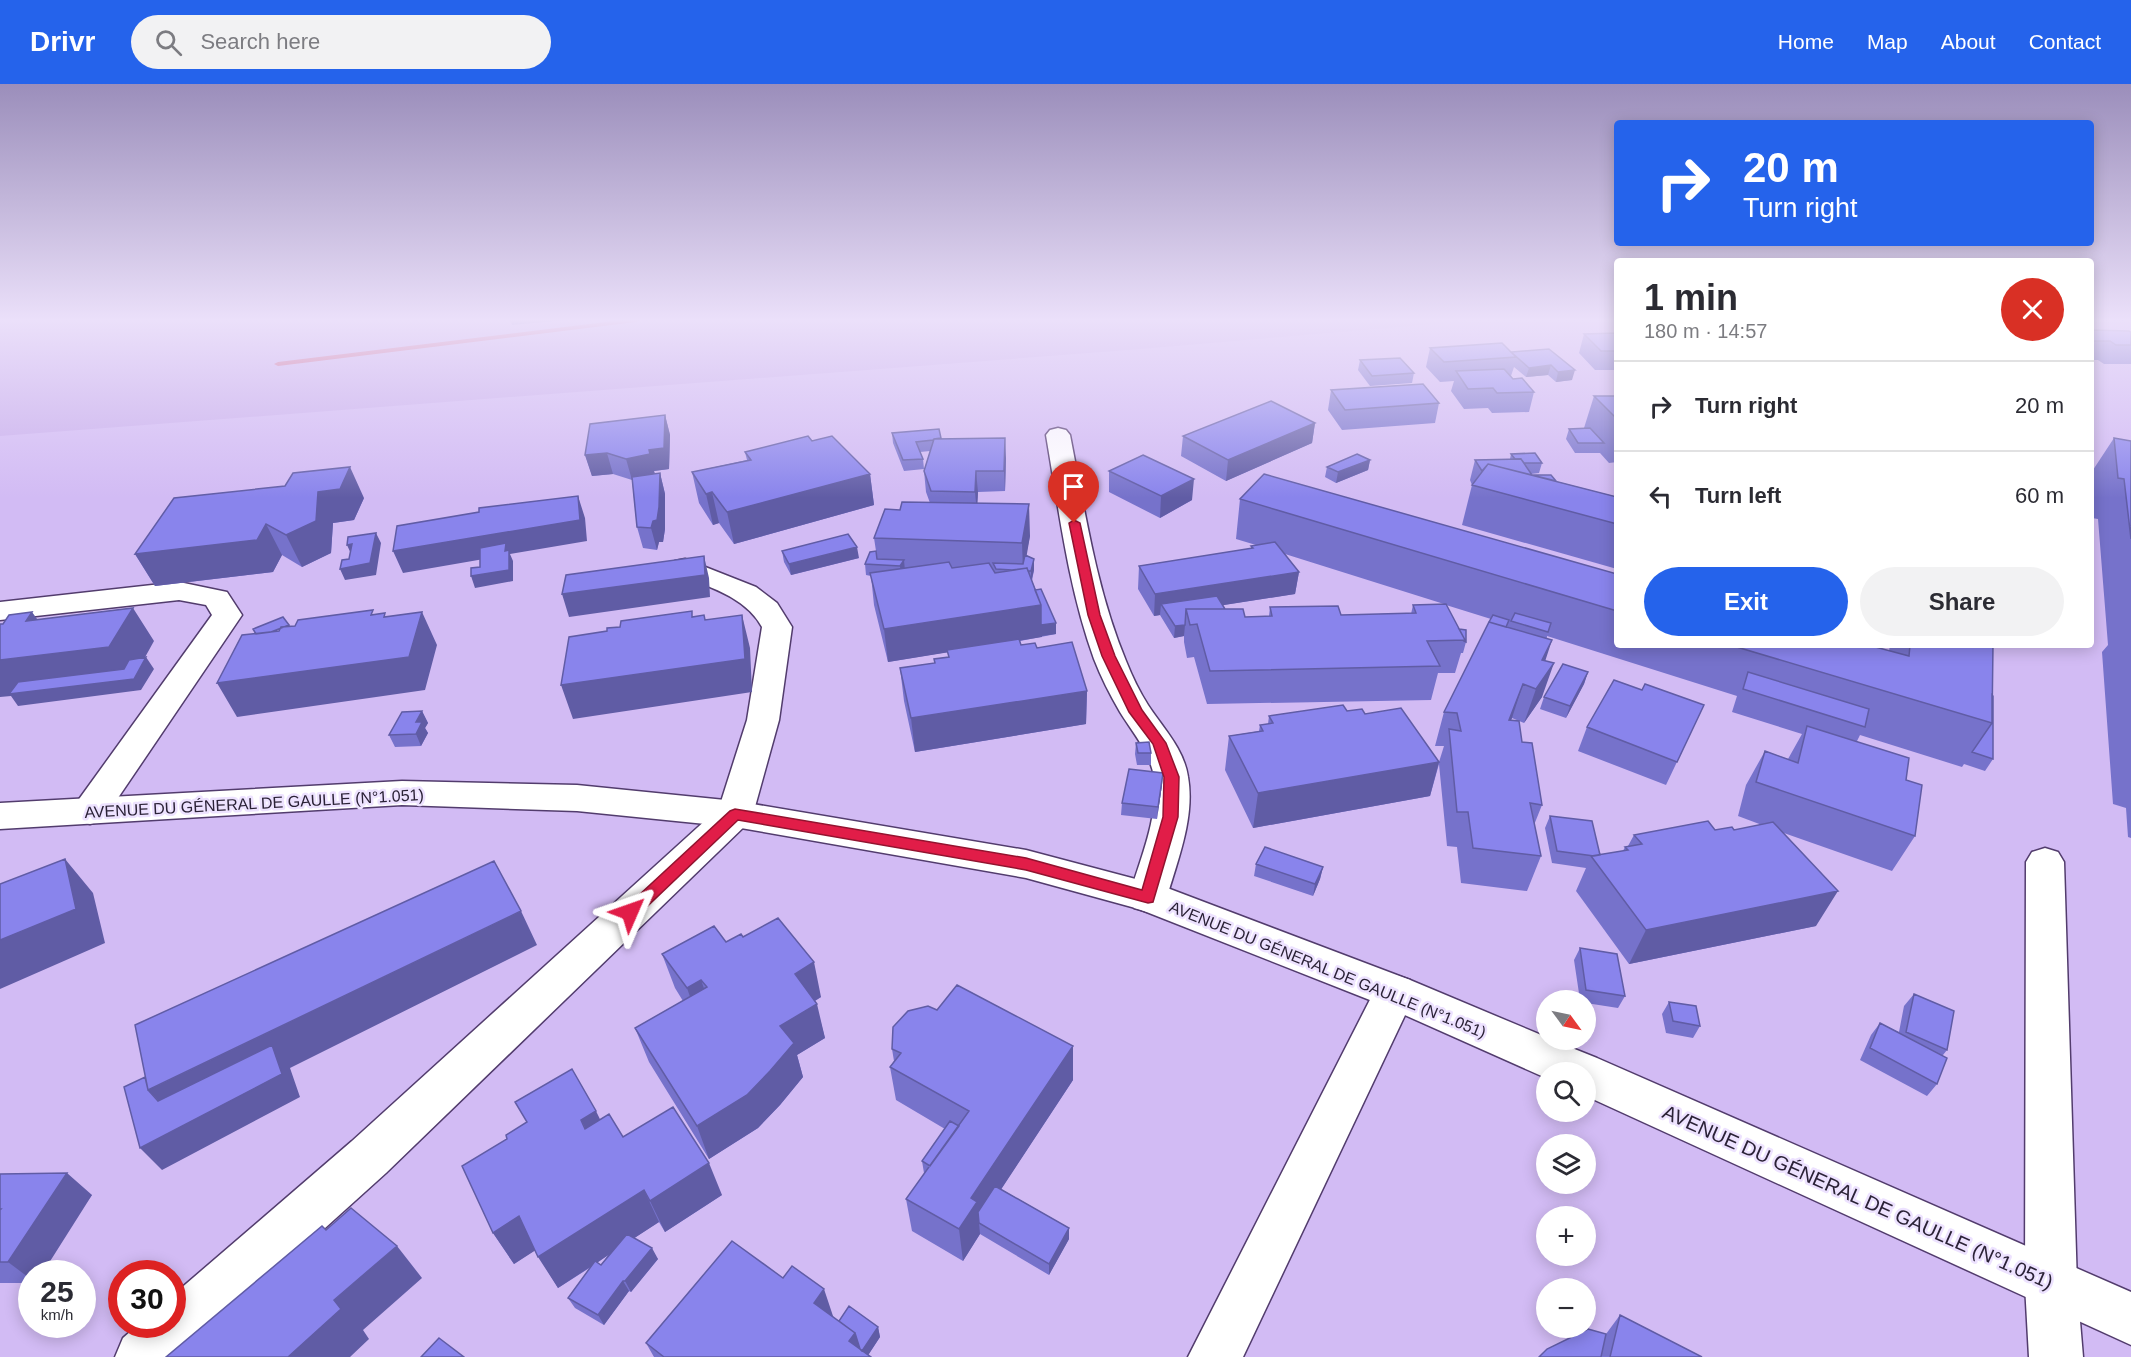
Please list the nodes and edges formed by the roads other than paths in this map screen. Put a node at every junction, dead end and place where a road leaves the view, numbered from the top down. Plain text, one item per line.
1 (1058, 435) dead end
2 (685, 567) edge
3 (0, 611) edge
4 (90, 811) junction
5 (735, 814) junction
6 (0, 816) edge
7 (2045, 862) dead end
8 (1148, 897) junction
9 (1395, 992) junction
10 (1558, 1062) edge
11 (1596, 1079) edge
12 (2051, 1285) junction
13 (2131, 1320) edge
14 (142, 1357) edge
15 (1215, 1357) edge
16 (2056, 1357) edge

1 - 8 street
2 - 5 street
3 - 4 street
4 - 5 street, AVENUE DU GÉNERAL DE GAULLE (N°1.051)
4 - 6 street, AVENUE DU GÉNERAL DE GAULLE (N°1.051)
5 - 8 street, AVENUE DU GÉNERAL DE GAULLE (N°1.051)
5 - 14 street
7 - 12 street
8 - 9 street, AVENUE DU GÉNERAL DE GAULLE (N°1.051)
9 - 10 street, AVENUE DU GÉNERAL DE GAULLE (N°1.051)
9 - 15 street
11 - 12 street, AVENUE DU GÉNERAL DE GAULLE (N°1.051)
12 - 13 street, AVENUE DU GÉNERAL DE GAULLE (N°1.051)
12 - 16 street

